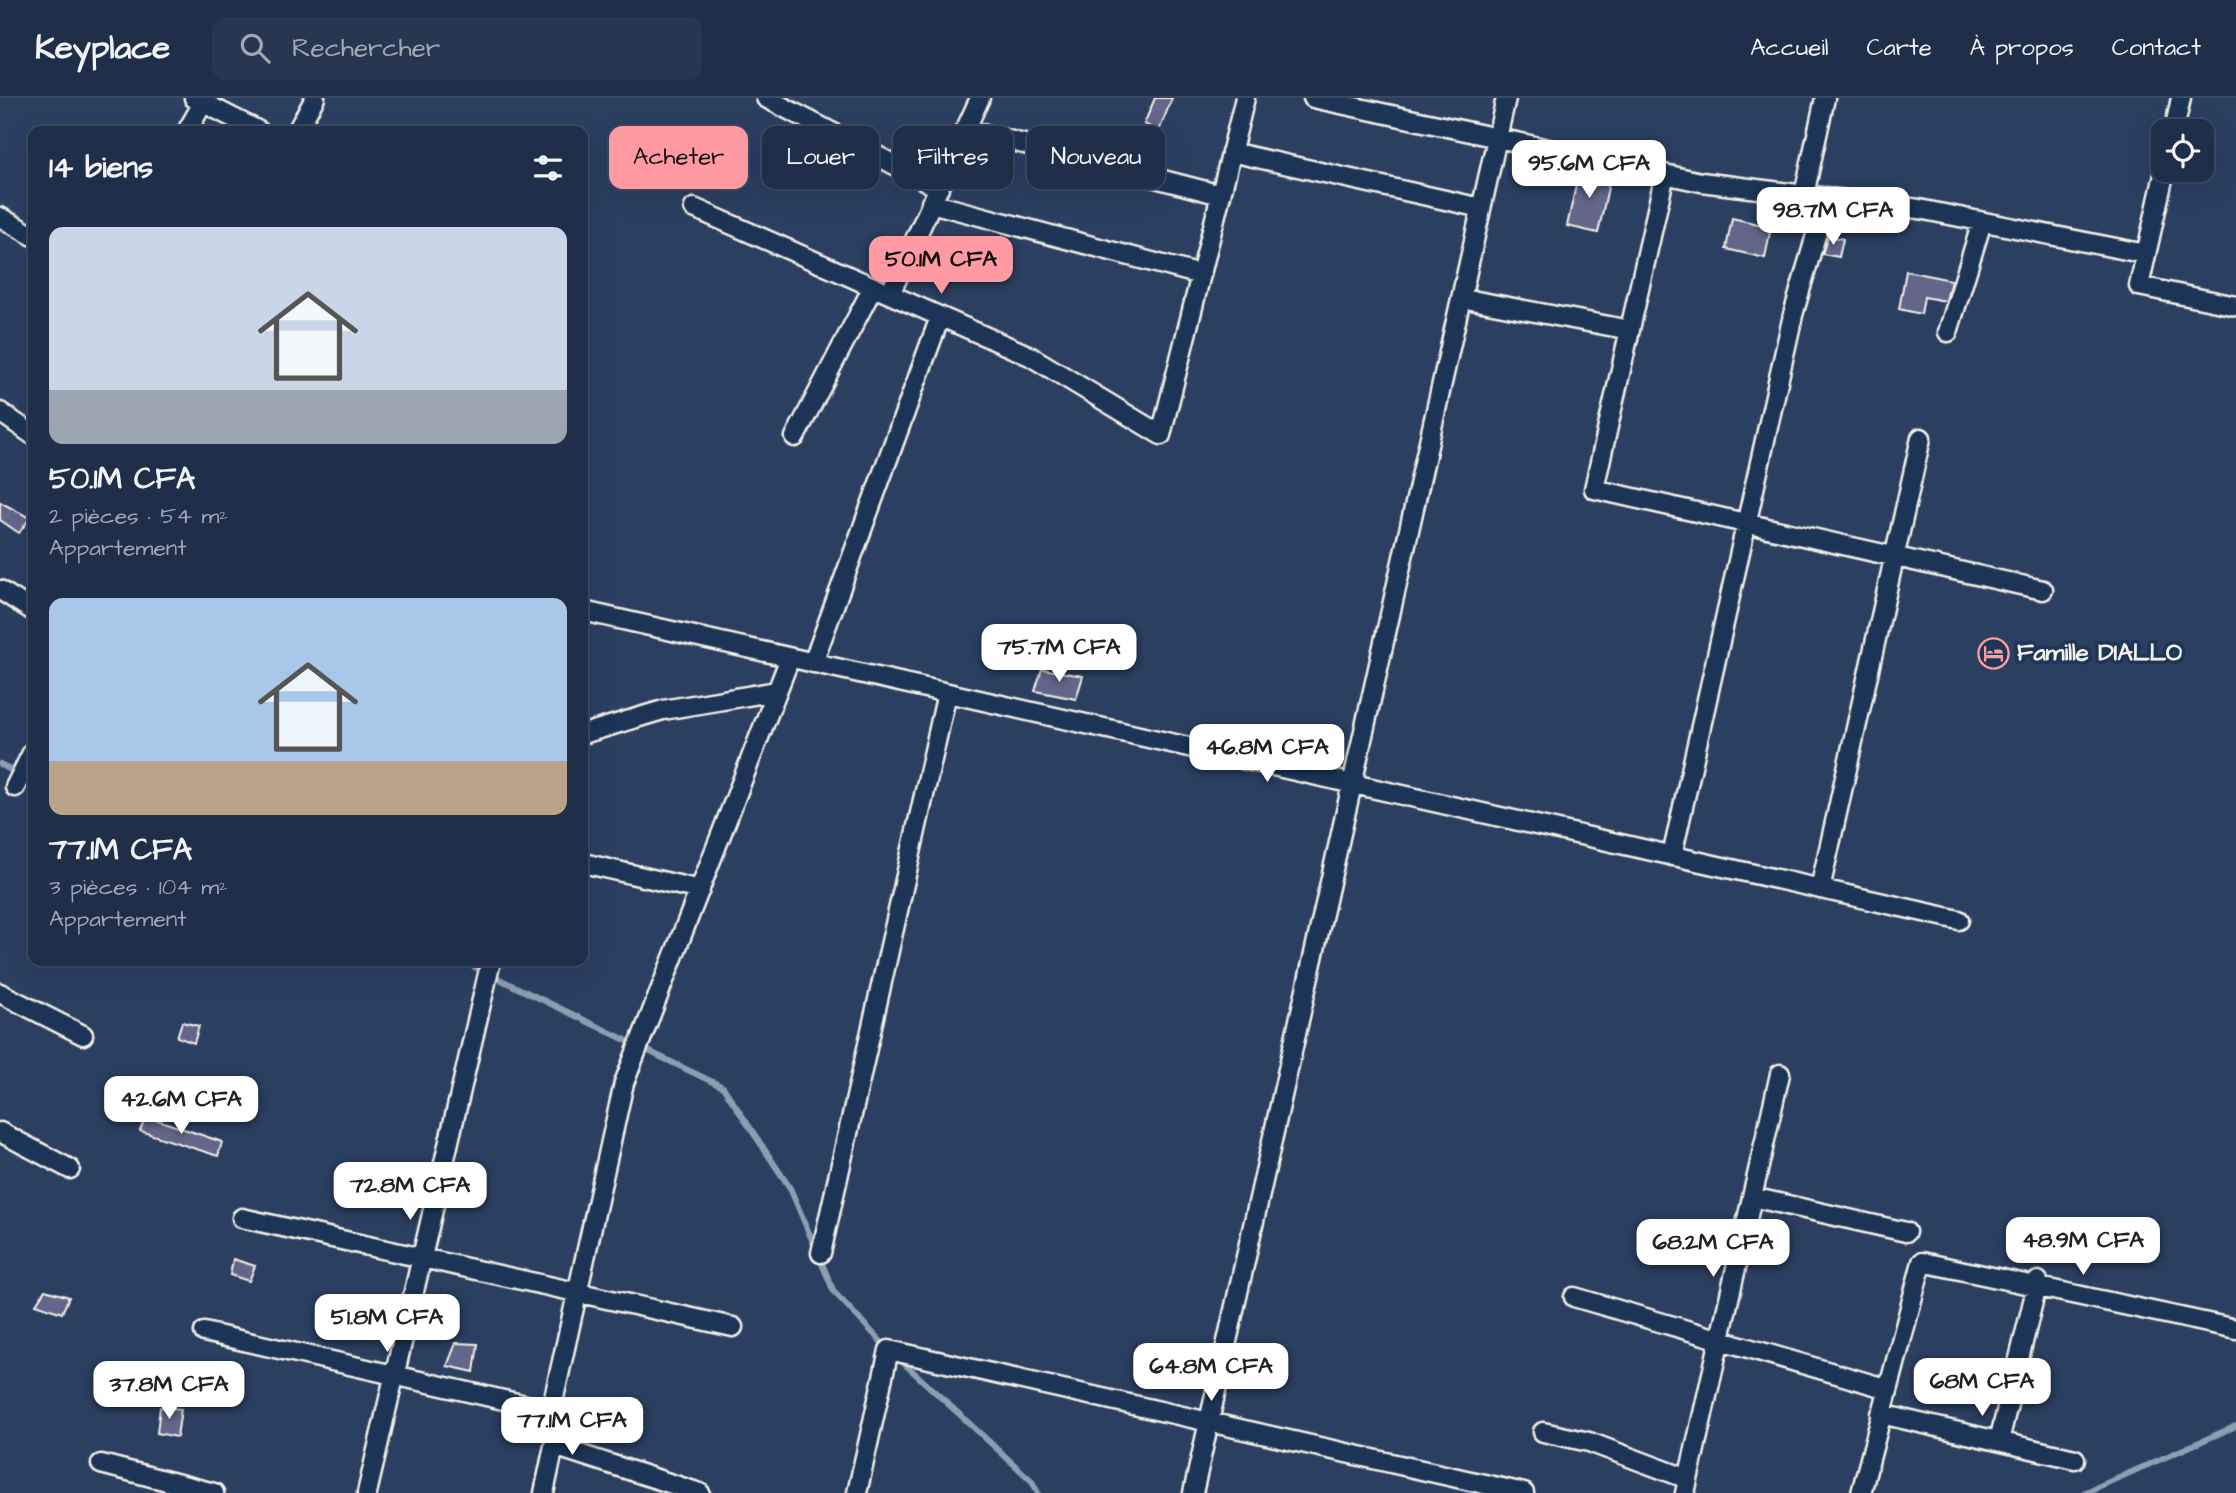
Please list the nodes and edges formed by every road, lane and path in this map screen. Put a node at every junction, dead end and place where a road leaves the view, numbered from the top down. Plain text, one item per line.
1 (315, 98) edge
2 (766, 98) edge
3 (980, 98) edge
4 (1245, 98) edge
5 (1313, 98) edge
6 (1506, 98) edge
7 (1825, 98) edge
8 (2181, 98) edge
9 (199, 100) edge
10 (2177, 119) edge
11 (189, 126) edge
12 (249, 126) edge
13 (300, 126) edge
14 (967, 126) edge
15 (1497, 138) junction
16 (1013, 141) edge
17 (1231, 152) junction
18 (1665, 174) junction
19 (2162, 182) edge
20 (938, 189) edge
21 (1221, 195) junction
22 (1804, 195) junction
23 (935, 196) junction
24 (1827, 197) junction
25 (694, 208) dead end
26 (1481, 208) junction
27 (0, 217) edge
28 (1982, 222) junction
29 (28, 233) edge
30 (2146, 254) junction
31 (1201, 275) junction
32 (881, 290) junction
33 (1461, 298) junction
34 (2236, 306) edge
35 (940, 317) junction
36 (1630, 330) junction
37 (1948, 332) dead end
38 (0, 412) edge
39 (28, 432) edge
40 (795, 437) dead end
41 (1921, 438) dead end
42 (1746, 523) junction
43 (1894, 557) junction
44 (0, 590) edge
45 (2043, 590) dead end
46 (28, 608) edge
47 (588, 612) edge
48 (790, 658) junction
49 (813, 663) junction
50 (777, 691) junction
51 (947, 693) junction
52 (588, 732) edge
53 (28, 761) edge
54 (1352, 784) junction
55 (15, 787) dead end
56 (1672, 856) junction
57 (588, 864) edge
58 (1820, 889) junction
59 (700, 890) junction
60 (1959, 920) dead end
61 (490, 966) edge
62 (0, 993) edge
63 (83, 1035) dead end
64 (1780, 1074) dead end
65 (0, 1132) edge
66 (70, 1169) dead end
67 (1752, 1197) junction
68 (242, 1218) dead end
69 (1906, 1232) dead end
70 (821, 1253) dead end
71 (422, 1258) junction
72 (2037, 1284) junction
73 (578, 1293) junction
74 (1574, 1297) dead end
75 (733, 1327) dead end
76 (2236, 1329) edge
77 (204, 1332) dead end
78 (1720, 1340) junction
79 (395, 1376) junction
80 (1888, 1389) junction
81 (551, 1411) junction
82 (1881, 1414) junction
83 (1209, 1422) junction
84 (1543, 1432) dead end
85 (1999, 1441) junction
86 (554, 1446) junction
87 (2075, 1459) dead end
88 (101, 1464) dead end
89 (1687, 1486) edge
90 (214, 1493) edge
91 (367, 1493) edge
92 (544, 1493) edge
93 (700, 1493) edge
94 (857, 1493) edge
95 (1193, 1493) edge
96 (1524, 1493) edge
97 (1861, 1493) edge

1 - 13 street
2 - 23 street
3 - 14 street
4 - 17 street
5 - 15 street
6 - 15 street
7 - 22 street
8 - 10 street
9 - 11 street
9 - 12 street
15 - 18 street
15 - 26 street
16 - 21 street
17 - 21 street
17 - 26 street
18 - 22 street
18 - 36 street
19 - 30 street
20 - 23 street
21 - 31 street
22 - 24 street
23 - 31 street
23 - 32 street
24 - 28 street
24 - 42 street
25 - 32 street
26 - 33 street
27 - 29 street
28 - 30 street
28 - 37 street
30 - 34 street
31 - 35 street
32 - 35 street
32 - 40 street
33 - 36 street
33 - 54 street
35 - 49 street
36 - 42 street
38 - 39 street
41 - 43 street
42 - 43 street
42 - 56 street
43 - 45 street
43 - 58 street
44 - 46 street
47 - 48 street
48 - 49 street
48 - 50 street
49 - 51 street
50 - 52 street
50 - 59 street
51 - 54 street
51 - 70 street
53 - 55 street
54 - 56 street
54 - 83 street
56 - 58 street
57 - 59 street
58 - 60 street
59 - 73 street
61 - 71 street
62 - 63 street
64 - 67 street
65 - 66 street
67 - 69 street
67 - 78 street
68 - 71 street
71 - 73 street
71 - 79 street
72 - 76 street
72 - 80 street
72 - 85 street
73 - 75 street
73 - 81 street
74 - 78 street
77 - 79 street
78 - 80 street
78 - 89 street
79 - 81 street
79 - 91 street
80 - 82 street
81 - 86 street
82 - 85 street
82 - 97 street
83 - 94 street
83 - 95 street
83 - 96 street
84 - 89 street
85 - 87 street
86 - 92 street
86 - 93 street
88 - 90 street

